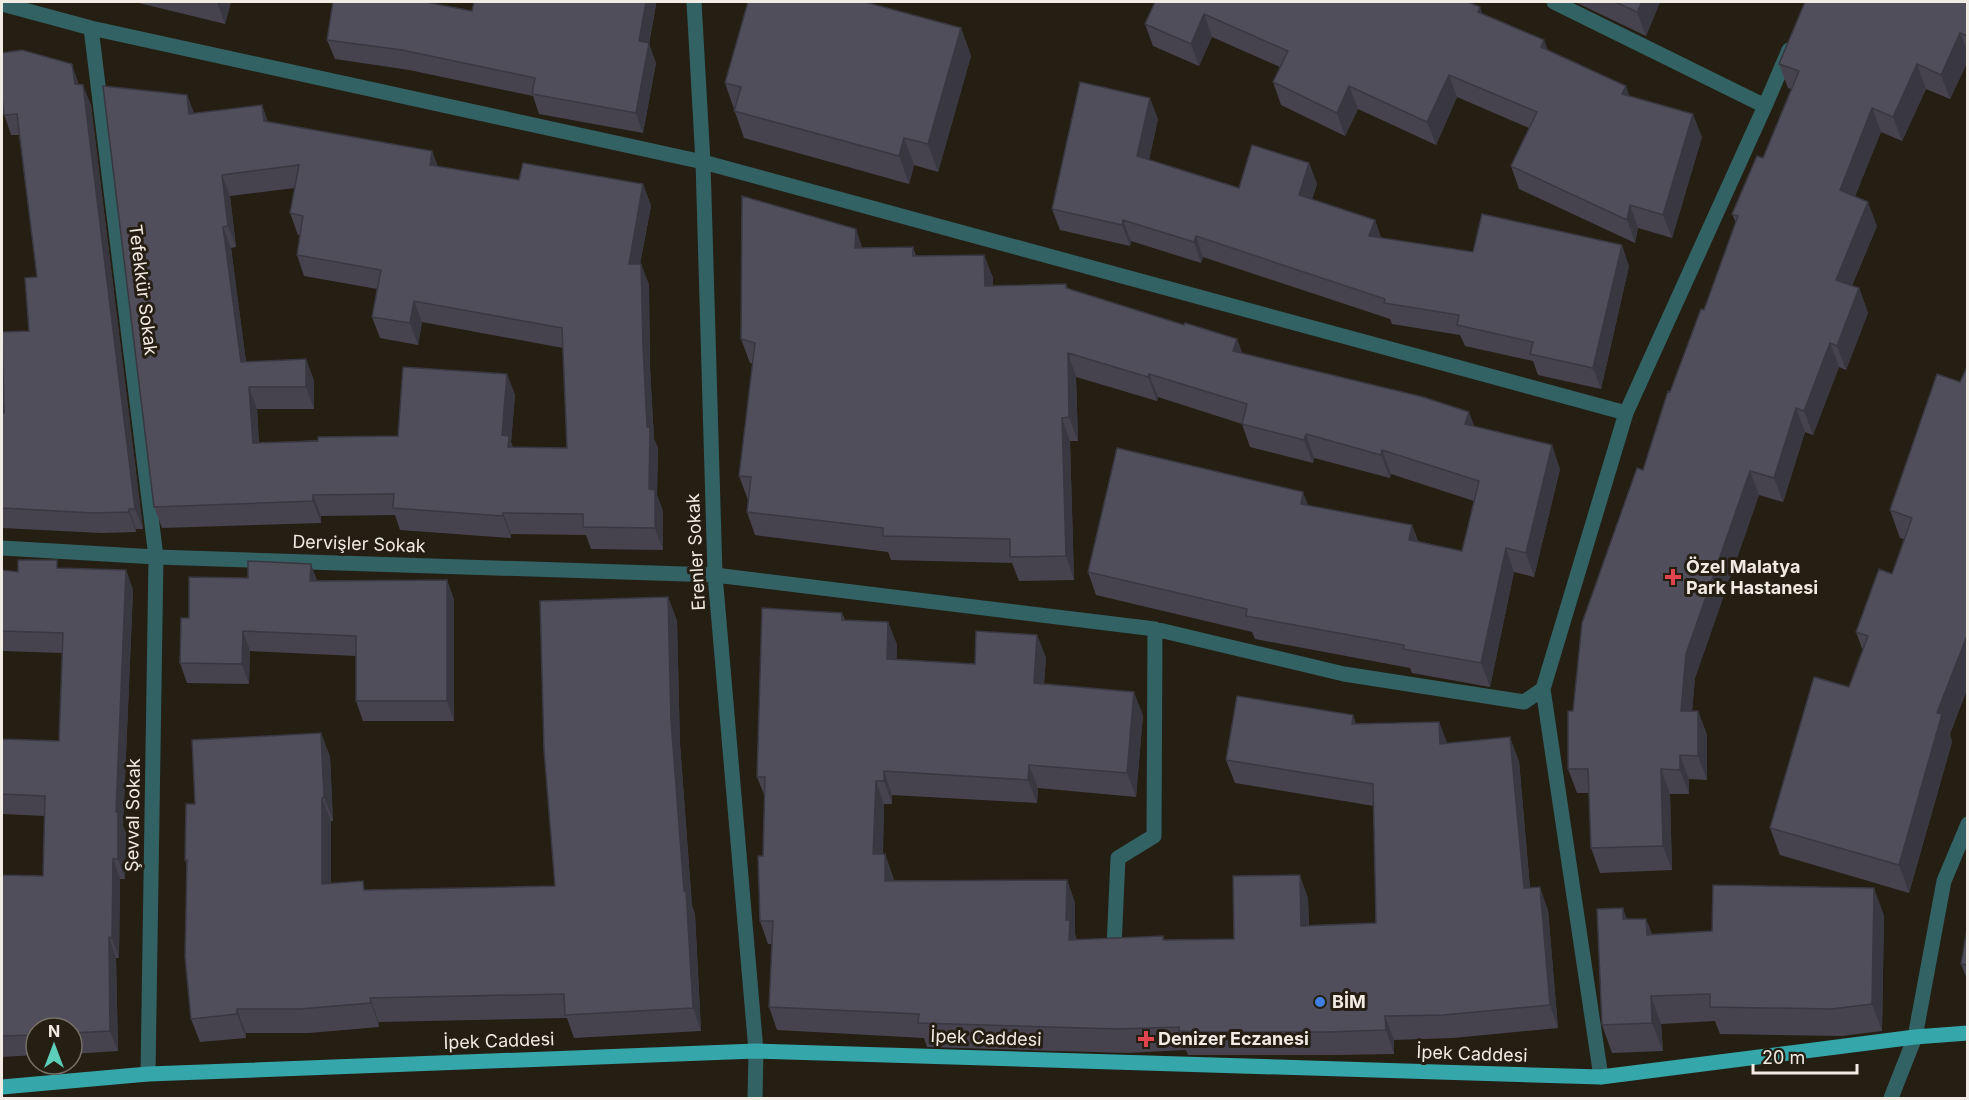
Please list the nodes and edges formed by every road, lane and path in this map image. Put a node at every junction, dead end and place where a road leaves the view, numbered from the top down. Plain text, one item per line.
1 (694, 2) edge
2 (1554, 2) edge
3 (2, 4) edge
4 (91, 28) junction
5 (1796, 33) edge
6 (1765, 106) junction
7 (703, 162) junction
8 (1626, 413) junction
9 (2, 548) edge
10 (156, 557) junction
11 (715, 575) junction
12 (1155, 629) junction
13 (1543, 689) junction
14 (1968, 824) edge
15 (1114, 947) edge
16 (1968, 1033) edge
17 (1914, 1037) junction
18 (756, 1051) junction
19 (148, 1074) junction
20 (1601, 1077) junction
21 (2, 1087) edge
22 (755, 1098) edge
23 (1891, 1098) edge

1 - 7 street, Erenler Sokak
2 - 6 street
3 - 4 street
4 - 7 street
4 - 10 street, Tefekkür Sokak
5 - 6 street
6 - 8 street
7 - 8 street
7 - 11 street, Erenler Sokak
8 - 13 street
9 - 10 street, Dervişler Sokak
10 - 11 street, Dervişler Sokak
10 - 19 street, Şevval Sokak
11 - 12 street, Dervişler Sokak
11 - 18 street, Erenler Sokak
12 - 13 street, Dervişler Sokak
12 - 15 street
13 - 20 street
14 - 17 street
16 - 17 main road, İpek Caddesi
17 - 20 main road, İpek Caddesi
17 - 23 street
18 - 19 main road, İpek Caddesi
18 - 20 main road, İpek Caddesi
18 - 22 street, Erenler Sokak
19 - 21 main road, İpek Caddesi

